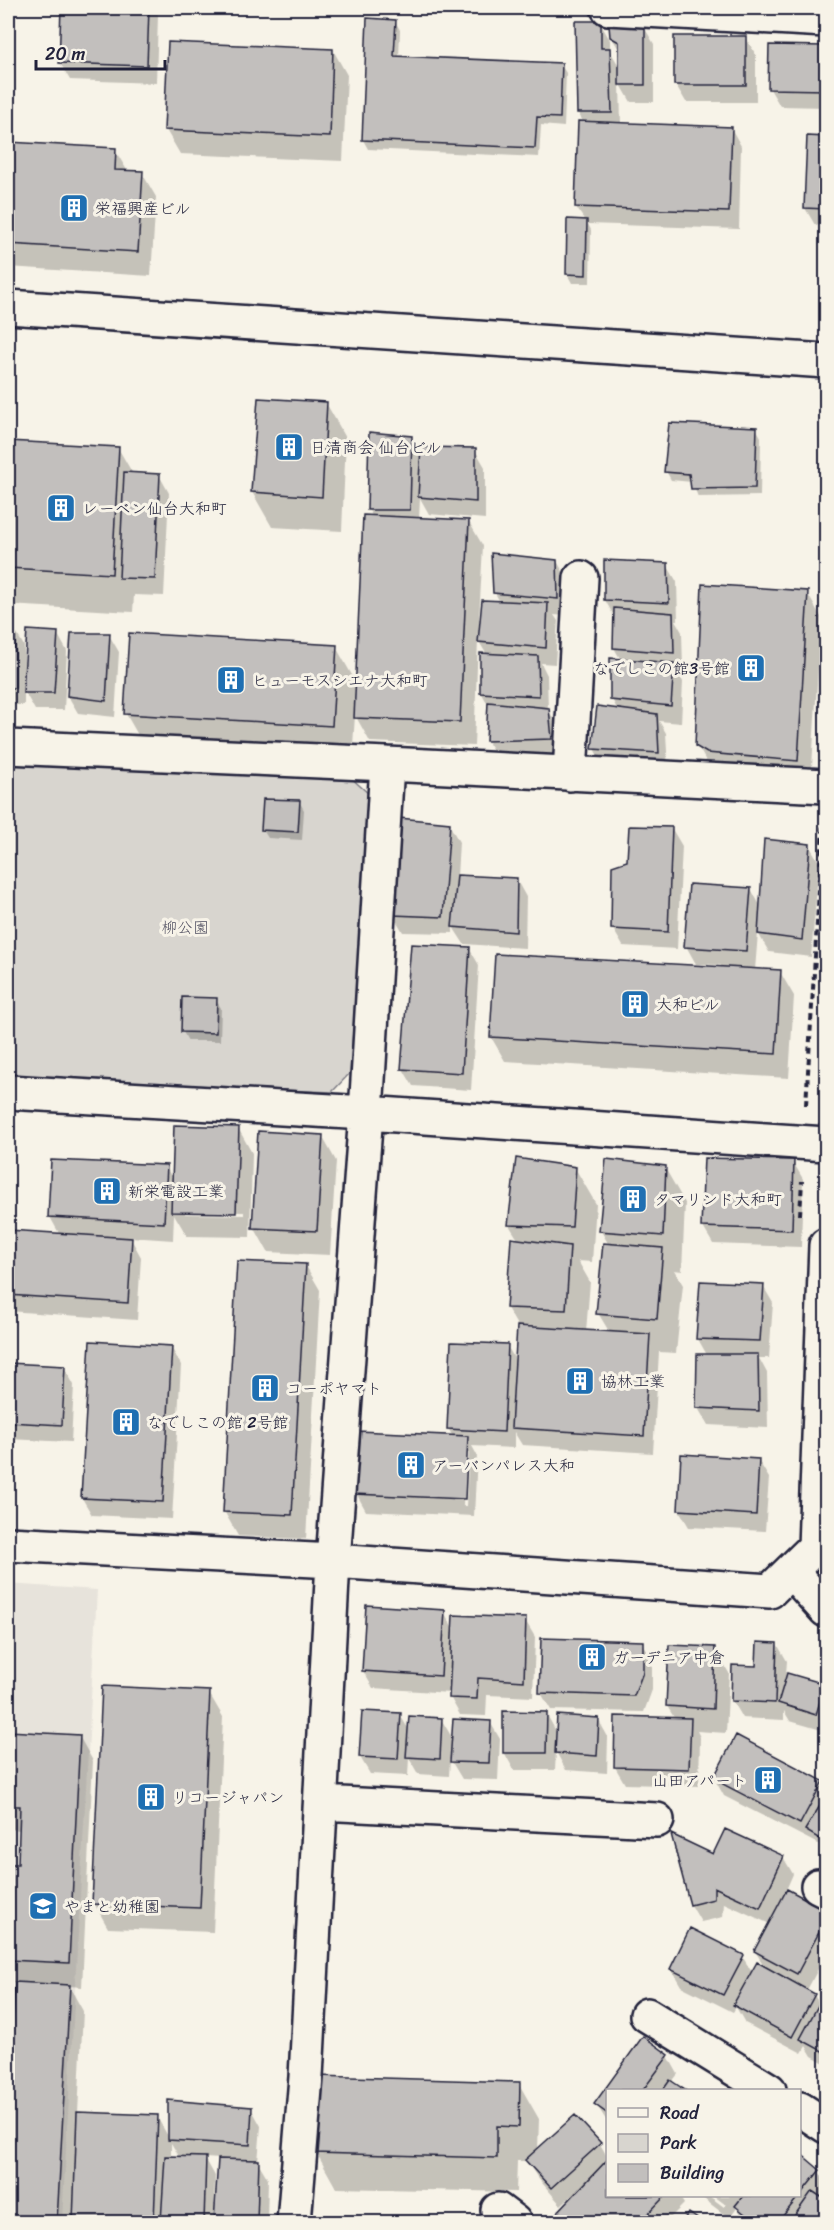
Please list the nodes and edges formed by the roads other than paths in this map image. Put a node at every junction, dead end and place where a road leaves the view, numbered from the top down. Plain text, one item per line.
1 (608, 8) edge
2 (826, 20) edge
3 (8, 307) edge
4 (826, 361) edge
5 (581, 578) dead end
6 (8, 747) edge
7 (387, 764) junction
8 (570, 774) junction
9 (825, 801) edge
10 (8, 1092) edge
11 (366, 1113) junction
12 (826, 1144) edge
13 (826, 1245) edge
14 (825, 1345) edge
15 (8, 1544) edge
16 (333, 1561) junction
17 (791, 1571) junction
18 (826, 1610) edge
19 (321, 1803) junction
20 (657, 1820) dead end
21 (647, 2015) dead end
22 (766, 2089) edge
23 (801, 2110) edge
24 (826, 2126) edge
25 (294, 2223) edge

1 - 2 street
3 - 4 street
5 - 8 street
6 - 7 street
7 - 8 street
7 - 11 street
8 - 9 street
10 - 11 street
11 - 12 street
11 - 16 street
13 - 14 street
14 - 17 street
15 - 16 street
16 - 17 street
16 - 19 street
17 - 18 street
19 - 20 street
19 - 25 street
21 - 22 street
23 - 24 street

